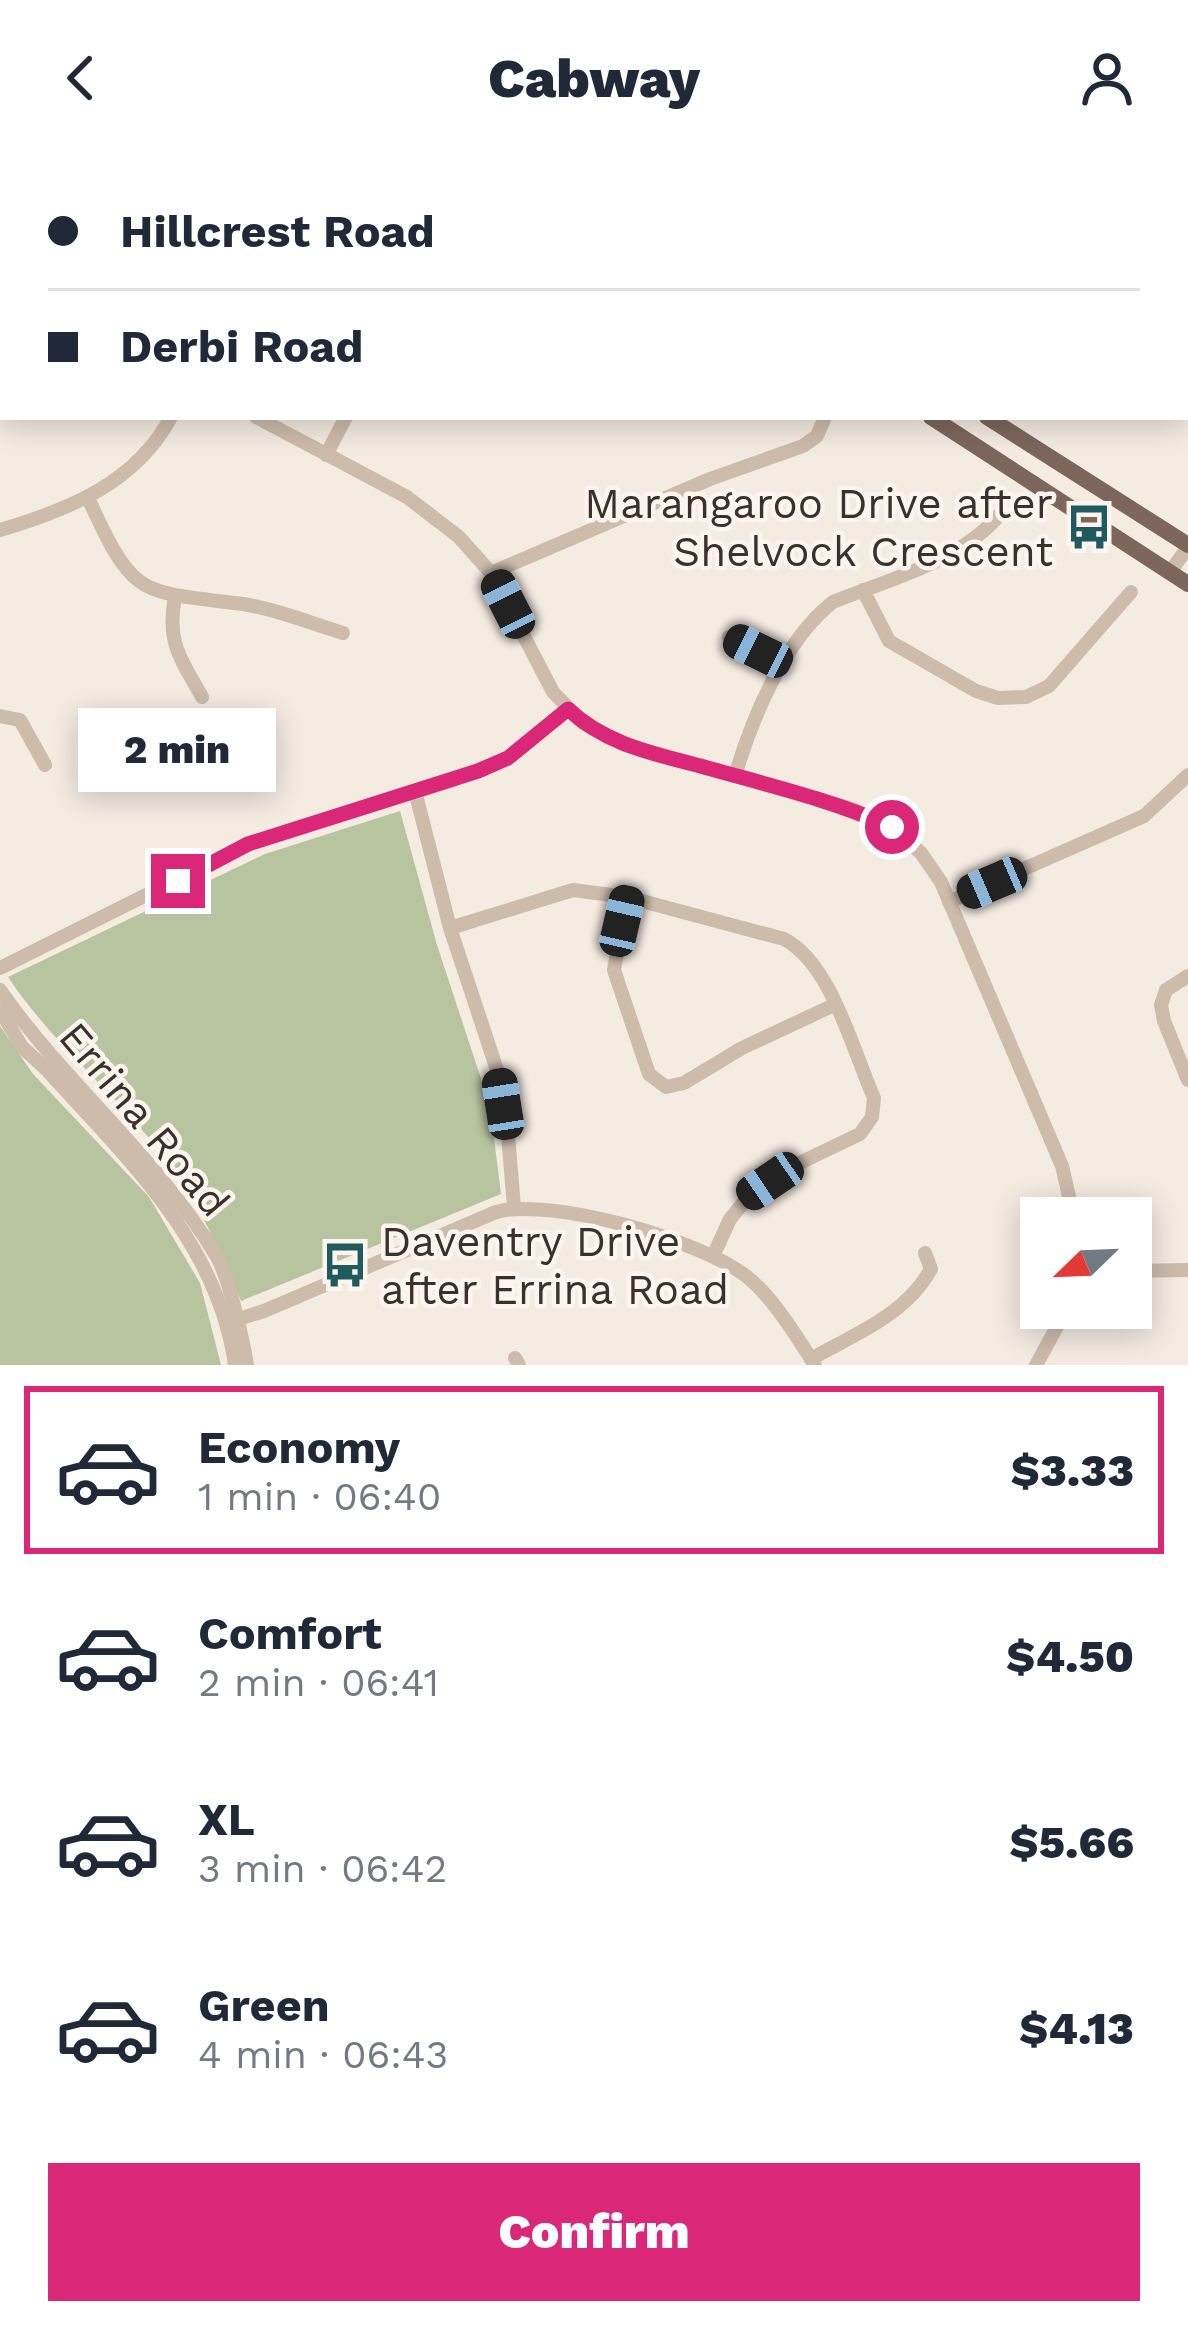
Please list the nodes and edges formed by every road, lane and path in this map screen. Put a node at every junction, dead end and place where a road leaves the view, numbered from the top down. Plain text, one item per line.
1 (169, 420) edge
2 (262, 420) edge
3 (344, 420) edge
4 (824, 420) edge
5 (936, 420) edge
6 (992, 420) edge
7 (326, 455) junction
8 (88, 497) junction
9 (1001, 513) dead end
10 (0, 530) edge
11 (1188, 546) edge
12 (491, 572) junction
13 (1182, 578) edge
14 (863, 590) junction
15 (1131, 592) dead end
16 (175, 597) junction
17 (343, 633) dead end
18 (729, 637) dead end
19 (783, 666) junction
20 (202, 697) dead end
21 (568, 709) junction
22 (0, 716) edge
23 (45, 766) dead end
24 (1188, 775) edge
25 (734, 776) junction
26 (415, 791) junction
27 (627, 898) junction
28 (949, 902) junction
29 (450, 928) junction
30 (0, 968) edge
31 (1188, 976) edge
32 (0, 990) edge
33 (834, 1005) junction
34 (0, 1010) edge
35 (1188, 1080) edge
36 (1069, 1197) edge
37 (514, 1207) junction
38 (925, 1253) dead end
39 (714, 1254) junction
40 (1152, 1270) edge
41 (1188, 1270) edge
42 (231, 1322) junction
43 (1056, 1329) edge
44 (813, 1362) edge
45 (235, 1365) edge
46 (247, 1365) edge
47 (1036, 1365) edge

1 - 8 street
2 - 7 street
3 - 7 street
4 - 12 street
5 - 13 main road
6 - 11 main road
7 - 12 street
8 - 10 street
8 - 16 street
9 - 14 street
11 - 13 street
12 - 21 street
14 - 15 street
14 - 19 street
16 - 17 street
16 - 20 street
18 - 19 street
19 - 25 street
21 - 25 street
21 - 26 street
22 - 23 street
24 - 28 street
25 - 28 street
26 - 29 street
26 - 30 street
27 - 29 street
27 - 33 street
27 - 33 street
28 - 36 street
29 - 37 street
31 - 35 street
32 - 42 street, Errina Road
33 - 39 street
34 - 42 street, Errina Road
37 - 39 street
37 - 42 street
38 - 44 street
39 - 44 street
40 - 41 street
42 - 45 street, Errina Road
42 - 46 street, Errina Road
43 - 47 street

